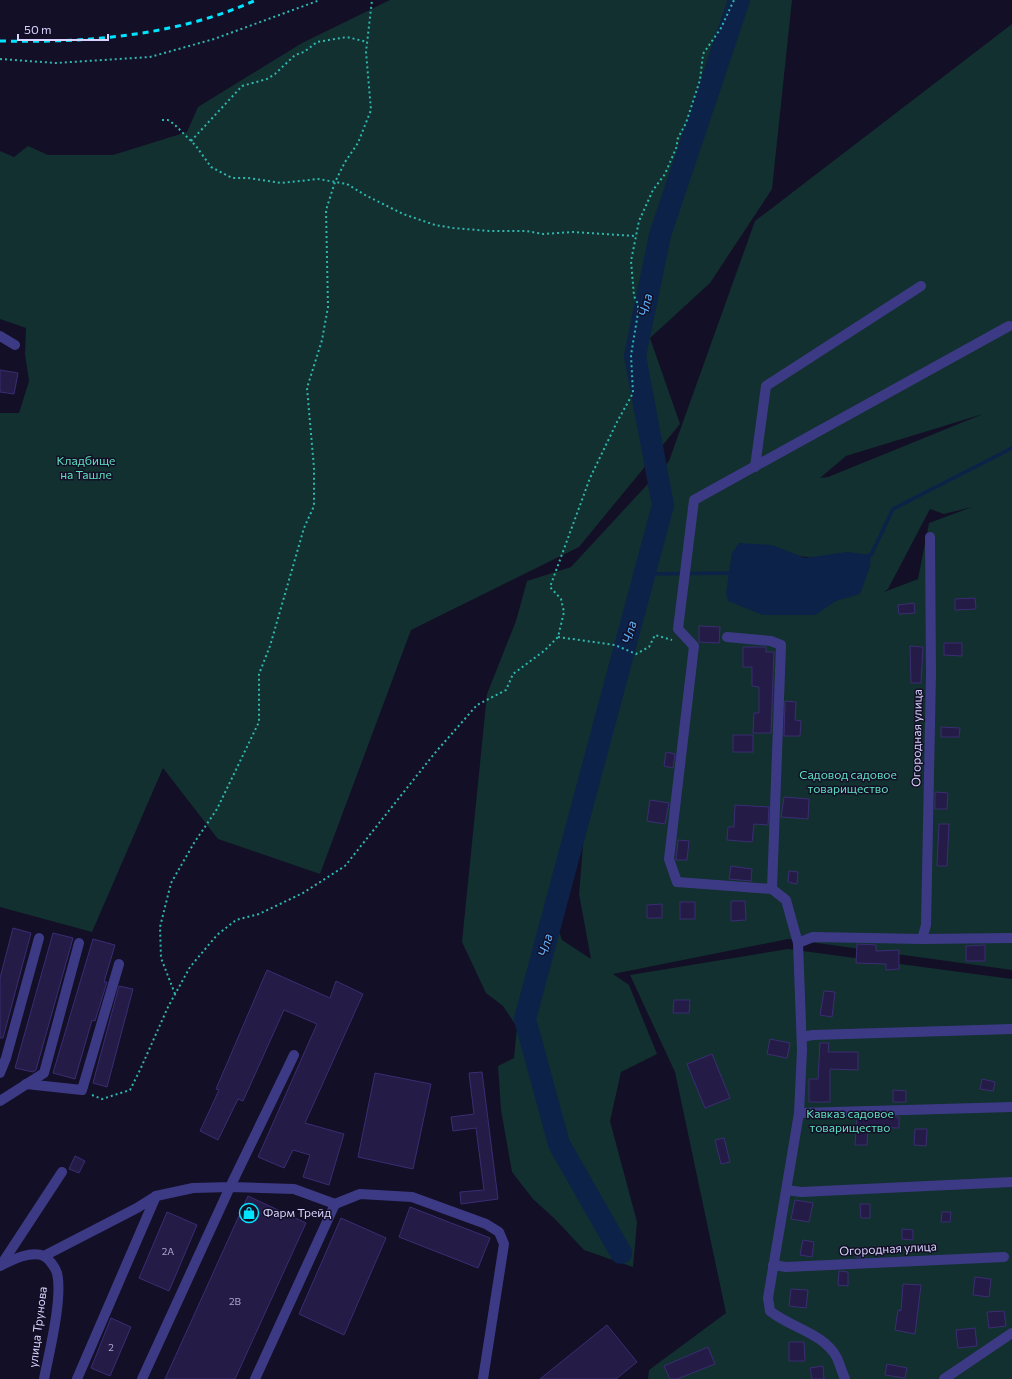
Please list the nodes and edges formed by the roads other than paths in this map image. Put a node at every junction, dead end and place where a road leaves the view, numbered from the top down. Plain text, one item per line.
1 (921, 286) dead end
2 (1010, 326) dead end
3 (0, 336) edge
4 (15, 345) dead end
5 (755, 467) junction
6 (930, 537) dead end
7 (728, 637) dead end
8 (772, 889) junction
9 (39, 938) dead end
10 (1012, 938) edge
11 (922, 939) junction
12 (80, 943) dead end
13 (798, 943) junction
14 (119, 964) dead end
15 (1012, 1029) edge
16 (802, 1037) junction
17 (294, 1055) dead end
18 (0, 1073) edge
19 (26, 1084) junction
20 (0, 1101) edge
21 (1012, 1107) edge
22 (799, 1114) junction
23 (62, 1172) dead end
24 (1012, 1182) edge
25 (230, 1187) junction
26 (787, 1190) junction
27 (156, 1196) junction
28 (335, 1204) junction
29 (44, 1256) junction
30 (1004, 1257) dead end
31 (0, 1265) edge
32 (773, 1265) junction
33 (1012, 1332) edge
34 (44, 1379) edge
35 (77, 1379) edge
36 (142, 1379) edge
37 (255, 1379) edge
38 (483, 1379) edge
39 (844, 1379) edge
40 (944, 1379) edge

1 - 5 street
2 - 5 street
3 - 4 street
5 - 8 street
6 - 11 street, Огородная улица
7 - 8 street
8 - 13 street
9 - 18 street
10 - 11 street
11 - 13 street
12 - 19 street
13 - 16 street
14 - 19 street
15 - 16 street
16 - 22 street
17 - 25 street
19 - 20 street
21 - 22 street
22 - 26 street
23 - 31 street
24 - 26 street
25 - 27 street
25 - 28 street
25 - 36 street
26 - 32 street
27 - 29 street
27 - 35 street
28 - 37 street
28 - 38 street
29 - 31 street
29 - 34 street, улица Трунова
30 - 32 street, Огородная улица
32 - 39 street
33 - 40 street

